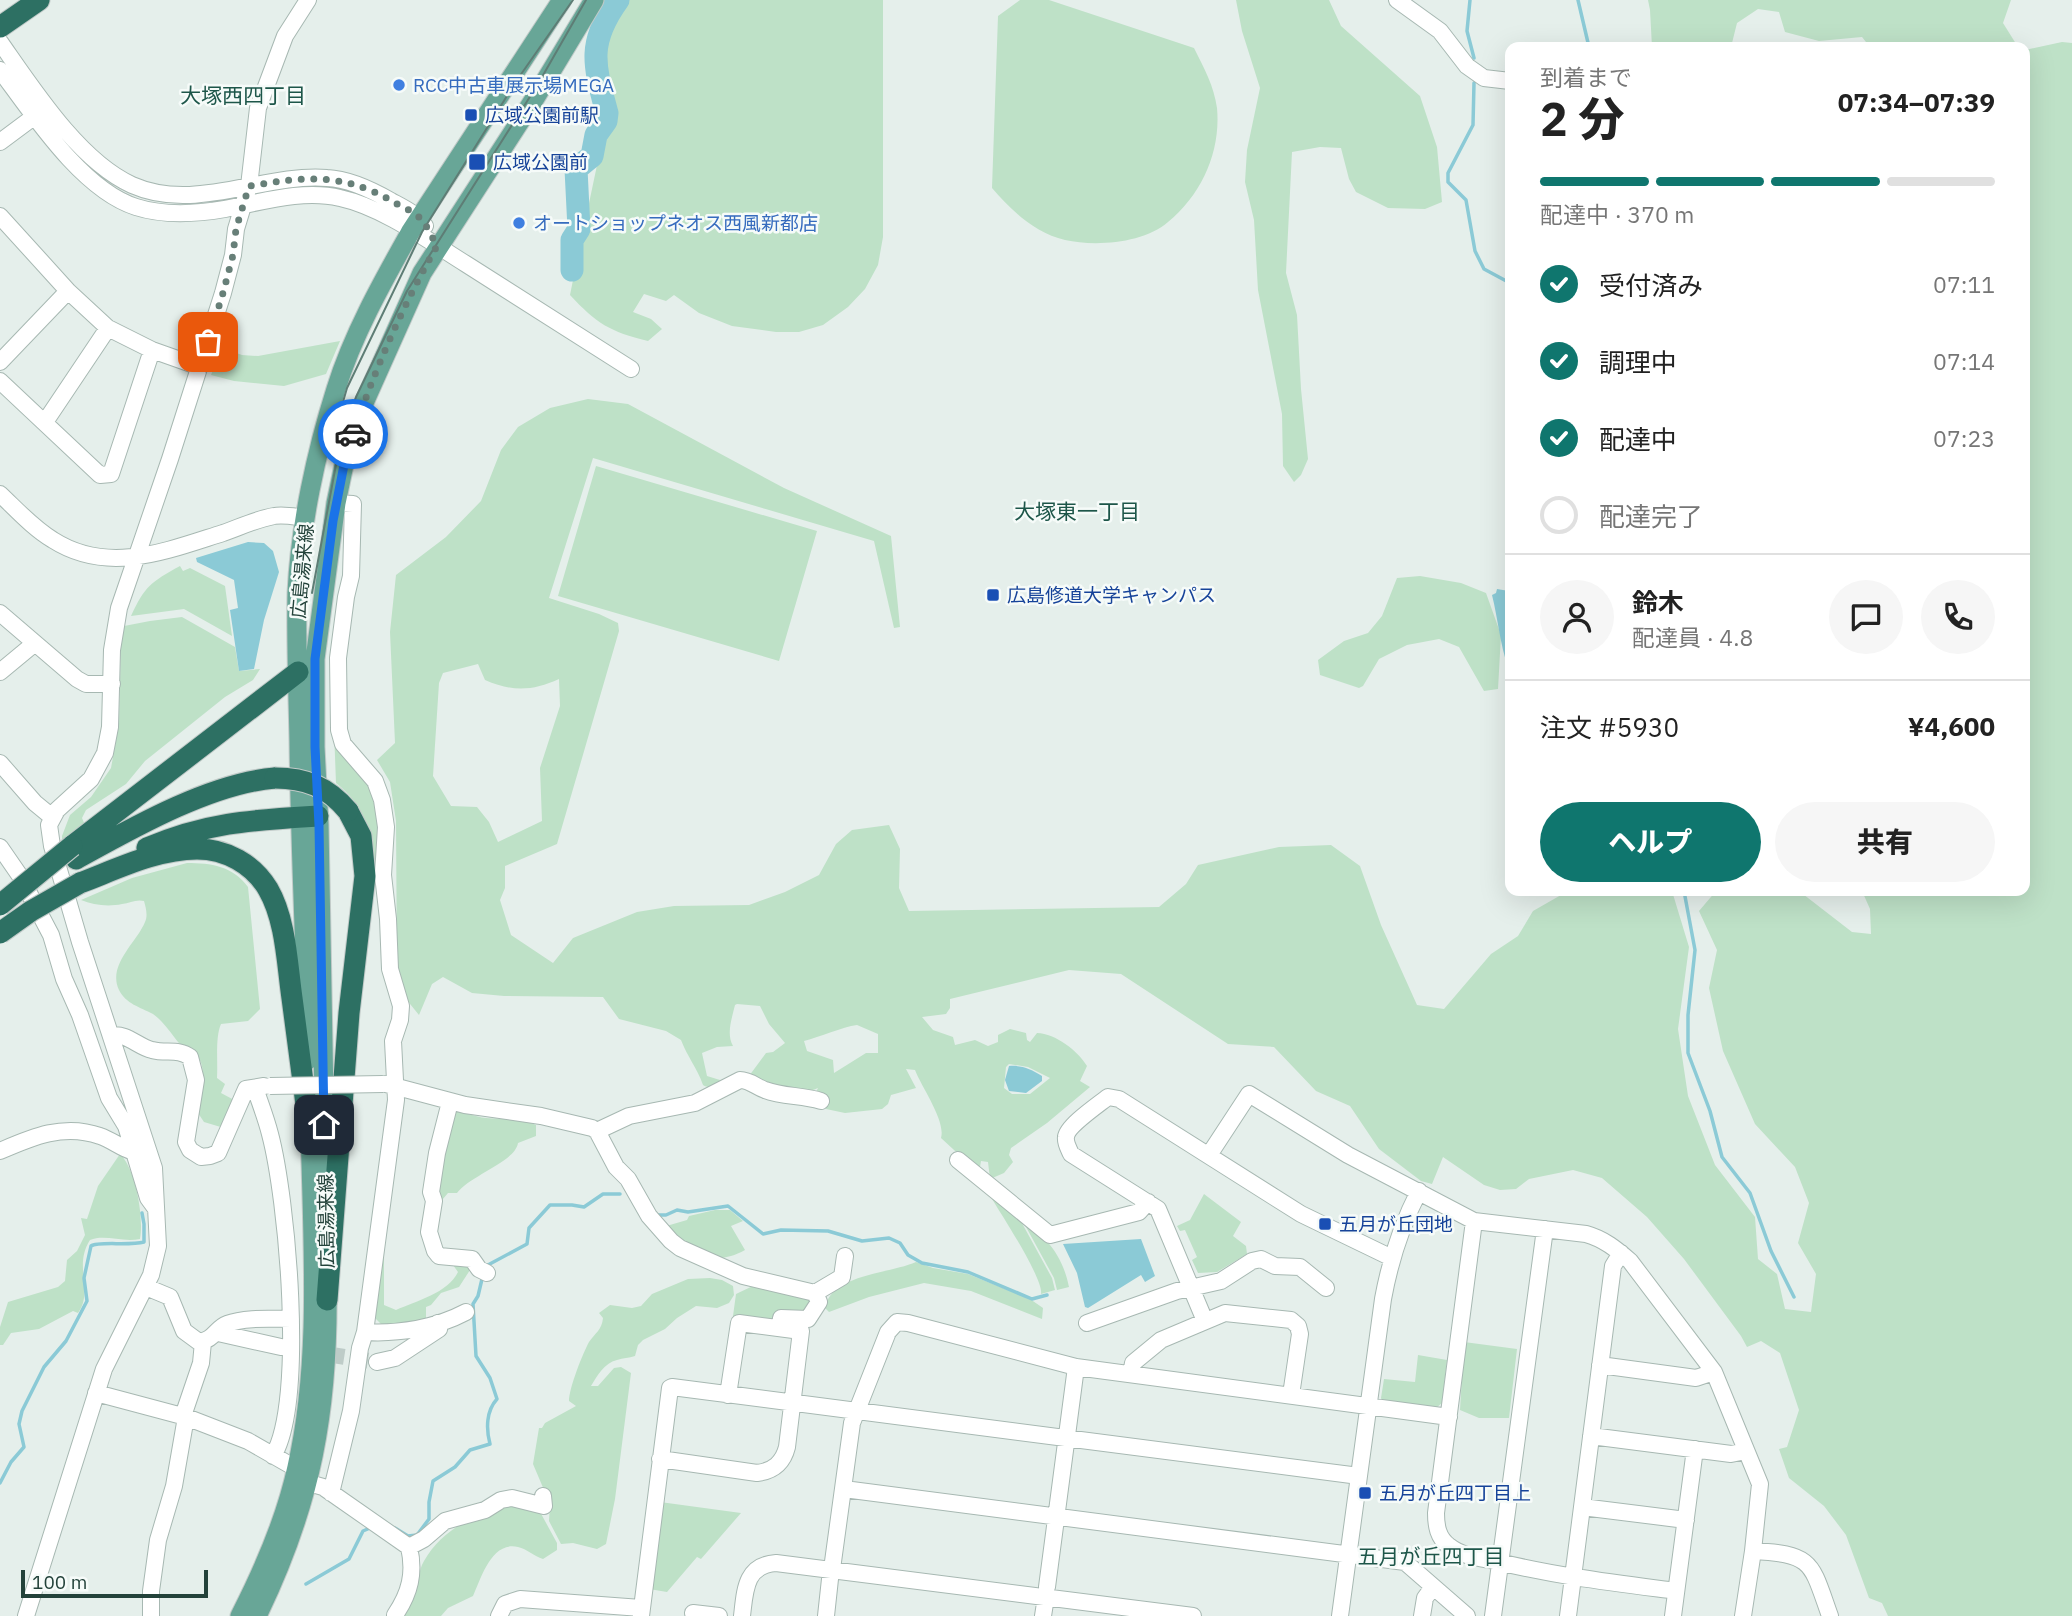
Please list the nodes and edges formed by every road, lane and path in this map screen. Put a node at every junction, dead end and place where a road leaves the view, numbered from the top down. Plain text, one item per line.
1 (39, 0) edge
2 (308, 0) edge
3 (562, 0) edge
4 (594, 0) edge
5 (1397, 0) edge
6 (0, 27) edge
7 (0, 42) edge
8 (5, 68) edge
9 (1505, 80) edge
10 (41, 112) junction
11 (0, 142) edge
12 (249, 186) junction
13 (243, 206) junction
14 (0, 216) edge
15 (415, 224) junction
16 (437, 246) junction
17 (68, 291) junction
18 (108, 328) junction
19 (152, 350) junction
20 (0, 362) edge
21 (200, 367) junction
22 (631, 369) dead end
23 (0, 381) edge
24 (45, 422) junction
25 (0, 494) edge
26 (336, 503) junction
27 (306, 518) junction
28 (135, 558) junction
29 (0, 613) edge
30 (35, 643) junction
31 (0, 672) edge
32 (298, 672) junction
33 (112, 684) junction
34 (0, 763) edge
35 (52, 817) junction
36 (309, 817) junction
37 (0, 847) edge
38 (74, 853) junction
39 (80, 883) junction
40 (0, 907) edge
41 (0, 933) edge
42 (111, 1036) junction
43 (389, 1085) junction
44 (262, 1087) junction
45 (821, 1101) dead end
46 (450, 1102) junction
47 (597, 1131) junction
48 (310, 1135) junction
49 (0, 1151) edge
50 (134, 1152) junction
51 (1209, 1155) junction
52 (958, 1160) dead end
53 (1419, 1191) junction
54 (1148, 1202) junction
55 (158, 1212) junction
56 (1474, 1221) junction
57 (1545, 1229) junction
58 (1621, 1253) junction
59 (845, 1256) dead end
60 (1392, 1258) junction
61 (487, 1273) dead end
62 (146, 1287) junction
63 (1191, 1287) junction
64 (1326, 1288) dead end
65 (815, 1293) junction
66 (327, 1300) junction
67 (466, 1312) dead end
68 (291, 1319) junction
69 (1205, 1321) junction
70 (1087, 1322) dead end
71 (438, 1323) junction
72 (780, 1328) junction
73 (365, 1332) junction
74 (218, 1333) junction
75 (203, 1342) junction
76 (281, 1347) tunnel mouth
77 (377, 1362) tunnel mouth
78 (1600, 1365) junction
79 (1076, 1367) junction
80 (1714, 1372) junction
81 (1131, 1374) junction
82 (96, 1393) junction
83 (729, 1395) junction
84 (1291, 1395) junction
85 (793, 1403) junction
86 (1368, 1406) junction
87 (856, 1411) junction
88 (185, 1417) junction
89 (1448, 1417) junction
90 (1591, 1436) junction
91 (1066, 1438) junction
92 (1695, 1449) junction
93 (1746, 1451) junction
94 (273, 1456) junction
95 (660, 1459) junction
96 (303, 1476) junction
97 (1359, 1476) junction
98 (844, 1489) junction
99 (331, 1493) junction
100 (543, 1496) dead end
101 (1582, 1507) junction
102 (1056, 1517) junction
103 (1686, 1520) junction
104 (409, 1547) junction
105 (1753, 1551) junction
106 (1348, 1555) junction
107 (1500, 1563) junction
108 (831, 1574) junction
109 (1573, 1578) junction
110 (1433, 1587) junction
111 (1676, 1591) junction
112 (1046, 1592) junction
113 (570, 1609) edge
114 (694, 1609) edge
115 (641, 1612) edge
116 (396, 1615) edge
117 (26, 1616) edge
118 (151, 1616) edge
119 (240, 1616) edge
120 (257, 1616) edge
121 (499, 1616) edge
122 (719, 1616) edge
123 (742, 1616) edge
124 (825, 1616) edge
125 (1043, 1616) edge
126 (1193, 1616) edge
127 (1340, 1616) edge
128 (1423, 1616) edge
129 (1467, 1616) edge
130 (1493, 1616) edge
131 (1568, 1616) edge
132 (1673, 1616) edge
133 (1743, 1616) edge
134 (1830, 1616) edge

1 - 6 highway
2 - 12 street
3 - 15 main road, 広島湯来線
4 - 16 main road, 広島湯来線
5 - 9 street
7 - 8 street
8 - 10 street
10 - 11 street
10 - 12 street
10 - 13 street
12 - 13 street
12 - 15 street
13 - 15 street
13 - 21 street
14 - 17 street
15 - 16 street
15 - 27 main road, 広島湯来線
16 - 22 street
16 - 26 main road, 広島湯来線
17 - 18 street
17 - 20 street
18 - 19 street
18 - 24 street
19 - 21 street
19 - 24 street
21 - 28 street
23 - 24 street
25 - 28 street
26 - 36 main road, 広島湯来線
26 - 43 street
27 - 28 street
27 - 32 main road, 広島湯来線
28 - 33 street
29 - 30 street
30 - 31 street
30 - 33 street
32 - 36 main road, 広島湯来線
32 - 38 highway
33 - 35 street
34 - 35 street
35 - 42 street
36 - 39 highway
36 - 48 main road, 広島湯来線
36 - 66 main road, 広島湯来線
37 - 50 street
38 - 40 highway, bridge
38 - 66 highway, bridge
39 - 41 highway, bridge
39 - 48 highway
42 - 44 street
42 - 55 street
43 - 44 street, bridge
43 - 46 street
43 - 73 street
44 - 68 street
45 - 47 street
46 - 47 street
46 - 61 street
47 - 65 street
48 - 96 main road, 広島湯来線
49 - 50 street
50 - 55 street
51 - 53 street
51 - 54 street
51 - 60 street
52 - 54 street
53 - 56 street
53 - 60 street
54 - 63 street
55 - 62 street
56 - 57 street
56 - 89 street
57 - 58 street
57 - 107 street
58 - 78 street
58 - 80 street
59 - 65 street
60 - 86 street
62 - 75 street
62 - 82 street
63 - 64 street
63 - 69 street
63 - 70 street
65 - 72 street
66 - 96 main road, 広島湯来線
67 - 71 street
68 - 74 street
68 - 94 street
69 - 81 street
69 - 84 street
71 - 73 street
71 - 77 street
72 - 83 street
72 - 85 street
73 - 99 street
74 - 75 street
74 - 76 street
75 - 88 street
78 - 80 street
78 - 90 street
79 - 81 street
79 - 87 street
79 - 91 street
80 - 93 street
81 - 84 street
82 - 88 street
82 - 117 street
83 - 85 street
83 - 95 street
84 - 86 street
85 - 87 street
85 - 95 street
86 - 89 street
86 - 97 street
87 - 91 street
87 - 98 street
88 - 94 street
88 - 118 street
89 - 107 street
90 - 92 street
90 - 101 street
91 - 97 street
91 - 102 street
92 - 93 street
92 - 103 street
93 - 105 street
94 - 96 street
95 - 115 street
96 - 99 street
96 - 119 main road, 広島湯来線
96 - 120 main road, 広島湯来線
97 - 106 street
98 - 102 street
98 - 108 street
99 - 104 street
100 - 104 street
101 - 103 street
101 - 109 street
102 - 106 street
102 - 112 street
103 - 111 street
104 - 116 street
105 - 133 street
105 - 134 street
106 - 110 street
106 - 127 street
107 - 109 street
107 - 130 street
108 - 112 street
108 - 123 street
108 - 124 street
109 - 111 street
109 - 131 street
110 - 128 street
110 - 129 street
111 - 132 street
112 - 125 street
112 - 126 street
113 - 115 street
113 - 121 street
114 - 122 street

